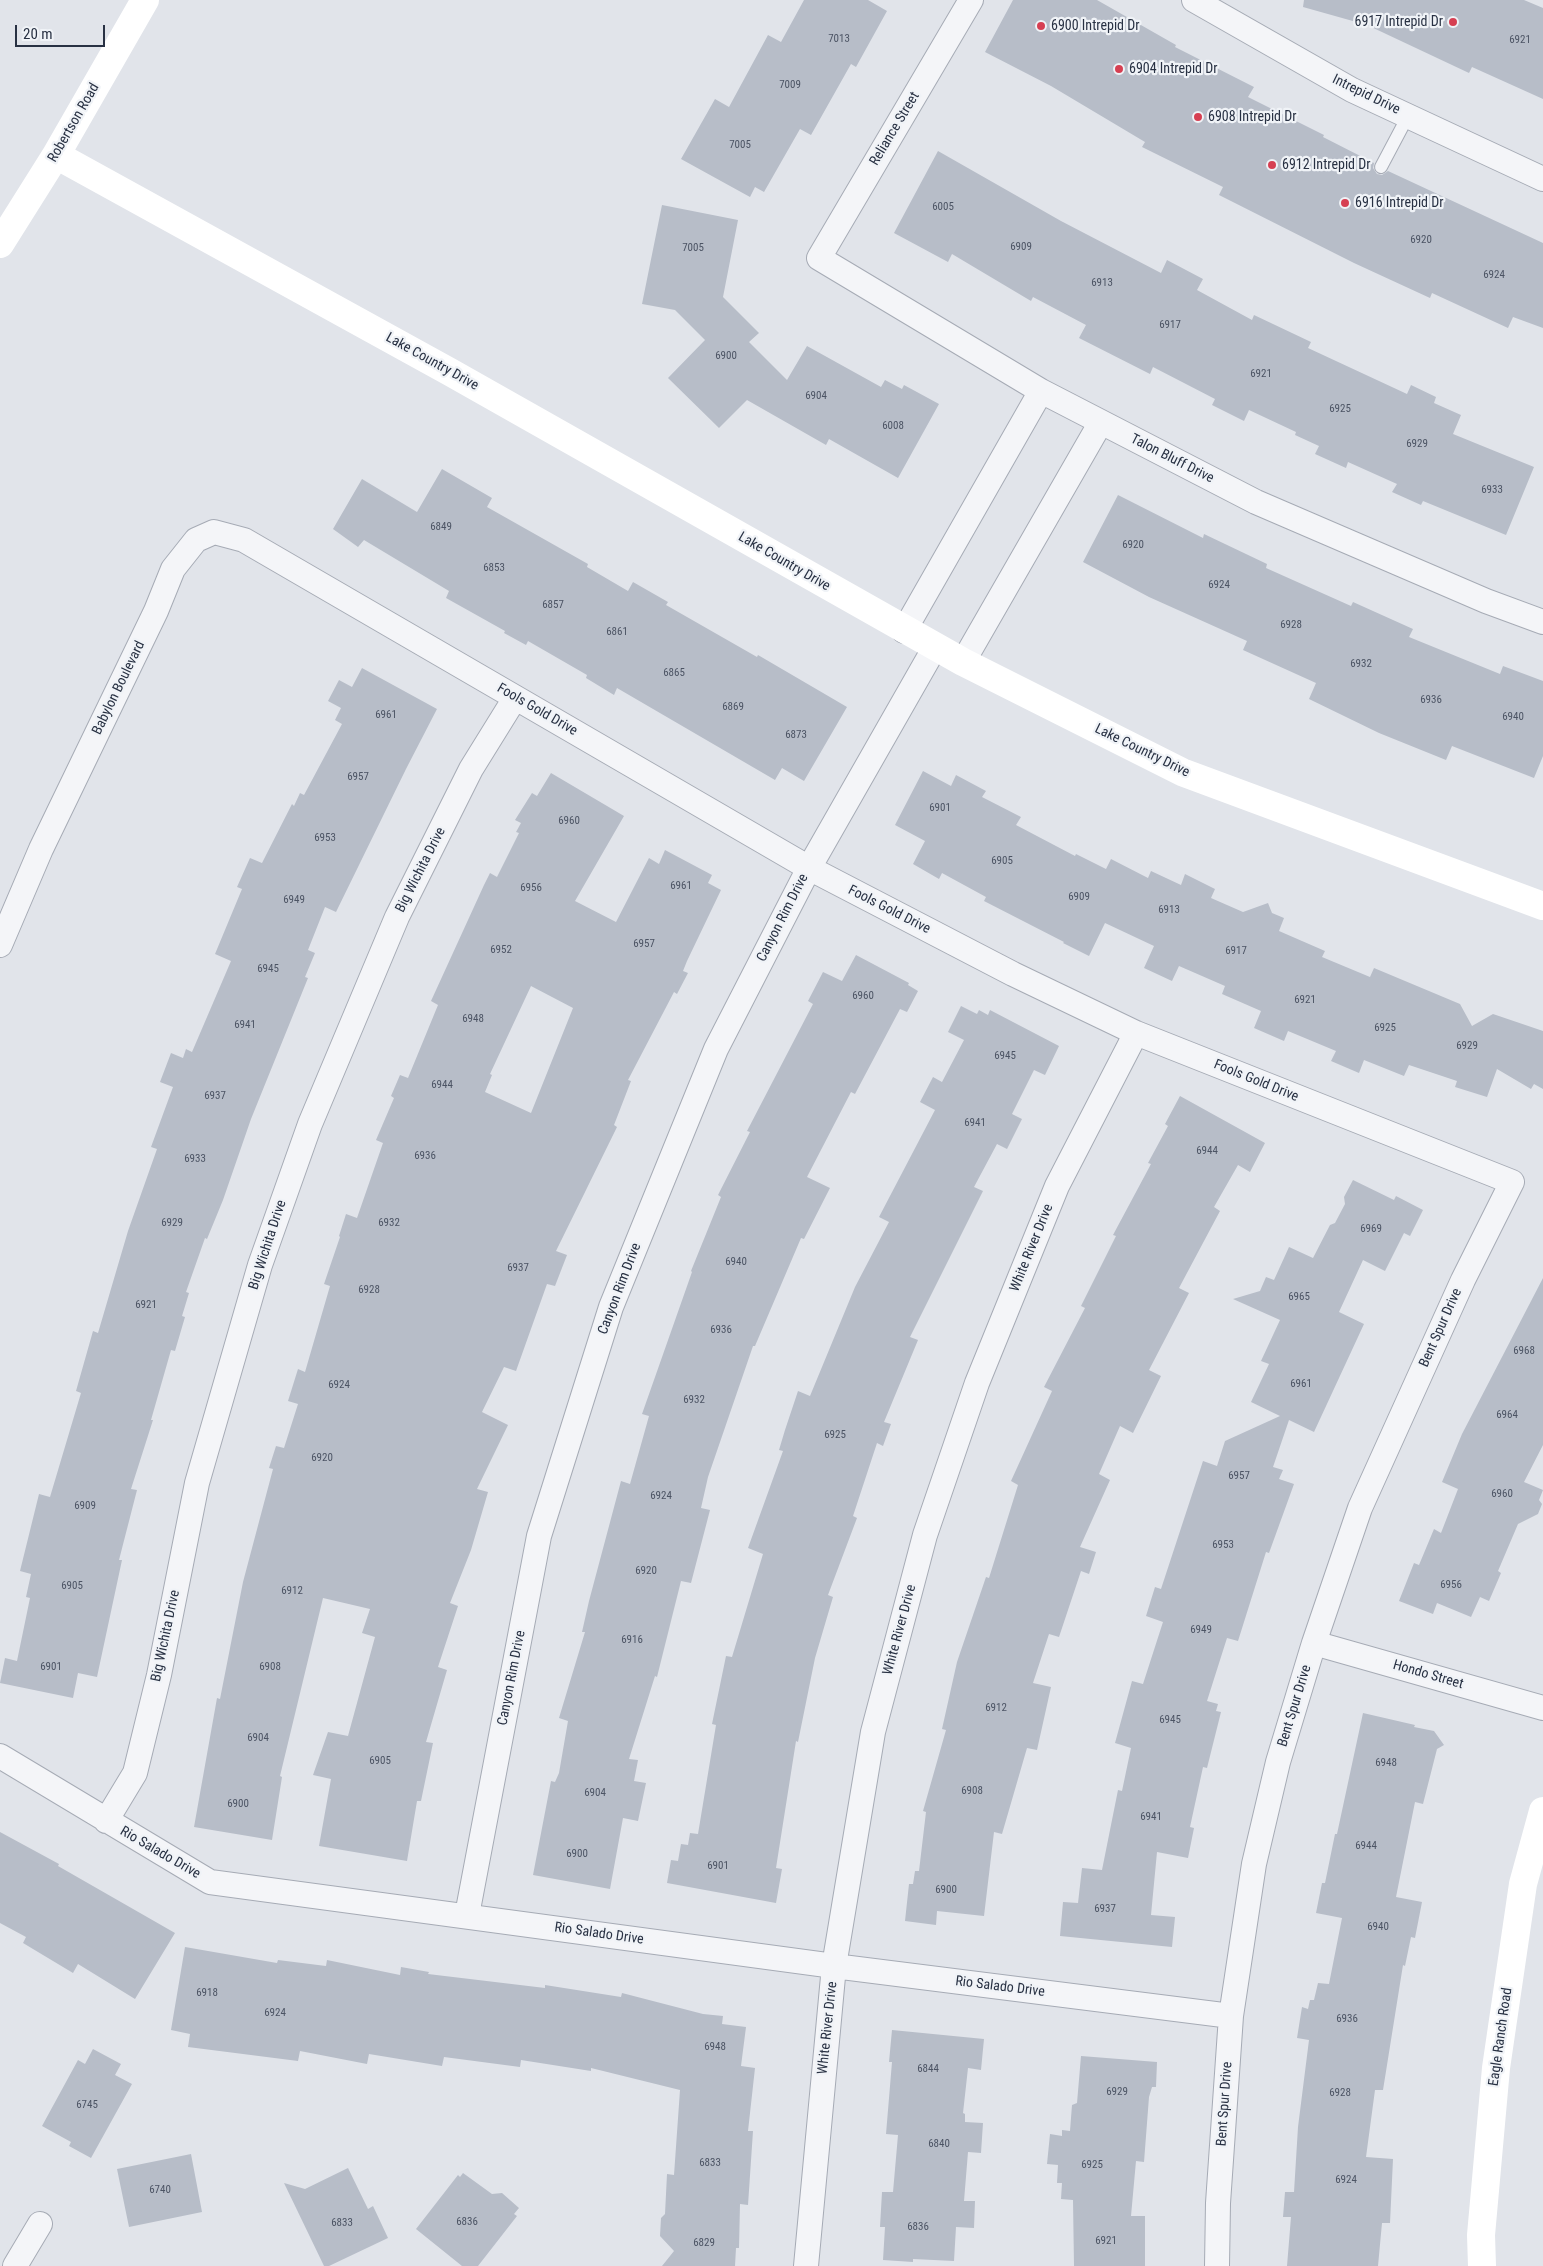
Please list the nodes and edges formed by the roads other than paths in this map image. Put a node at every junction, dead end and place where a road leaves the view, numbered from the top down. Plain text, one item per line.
1 (145, 0) edge
2 (970, 0) edge
3 (1194, 0) edge
4 (1408, 116) junction
5 (56, 155) junction
6 (1381, 167) dead end
7 (1543, 179) edge
8 (0, 244) edge
9 (820, 258) joint
10 (1041, 391) junction
11 (1101, 422) junction
12 (300, 572) joint
13 (1543, 622) edge
14 (904, 631) junction
15 (935, 648) junction
16 (963, 662) junction
17 (515, 698) junction
18 (809, 868) junction
19 (1543, 906) edge
20 (0, 945) edge
21 (1136, 1033) junction
22 (1512, 1182) joint
23 (1314, 1643) junction
24 (1543, 1708) edge
25 (0, 1756) edge
26 (1543, 1811) edge
27 (106, 1821) junction
28 (467, 1915) junction
29 (834, 1966) junction
30 (1231, 2016) junction
31 (40, 2224) dead end
32 (14, 2266) edge
33 (806, 2266) edge
34 (1217, 2266) edge
35 (1482, 2266) edge

1 - 5 street, Robertson Road
2 - 9 street, Reliance Street
3 - 4 street, Intrepid Drive
4 - 6 lane
4 - 7 street, Intrepid Drive
5 - 8 street, Robertson Road
5 - 14 street, Lake Country Drive
9 - 10 street, Talon Bluff Drive
10 - 11 street, Talon Bluff Drive
10 - 14 street
11 - 13 street, Talon Bluff Drive
11 - 16 street
12 - 17 street, Fools Gold Drive
12 - 20 street, Babylon Boulevard
14 - 15 street, Lake Country Drive
15 - 16 street, Lake Country Drive
15 - 18 street, Canyon Rim Drive
16 - 19 street, Lake Country Drive
17 - 18 street, Fools Gold Drive
17 - 27 street, Big Wichita Drive
18 - 21 street, Fools Gold Drive
18 - 28 street, Canyon Rim Drive
21 - 22 street, Fools Gold Drive
21 - 29 street, White River Drive
22 - 23 street, Bent Spur Drive
23 - 24 street, Hondo Street
23 - 30 street, Bent Spur Drive
25 - 27 street, Rio Salado Drive
26 - 35 street, Eagle Ranch Road
27 - 28 street, Rio Salado Drive
28 - 29 street, Rio Salado Drive
29 - 30 street, Rio Salado Drive
29 - 33 street, White River Drive
30 - 34 street, Bent Spur Drive
31 - 32 street

